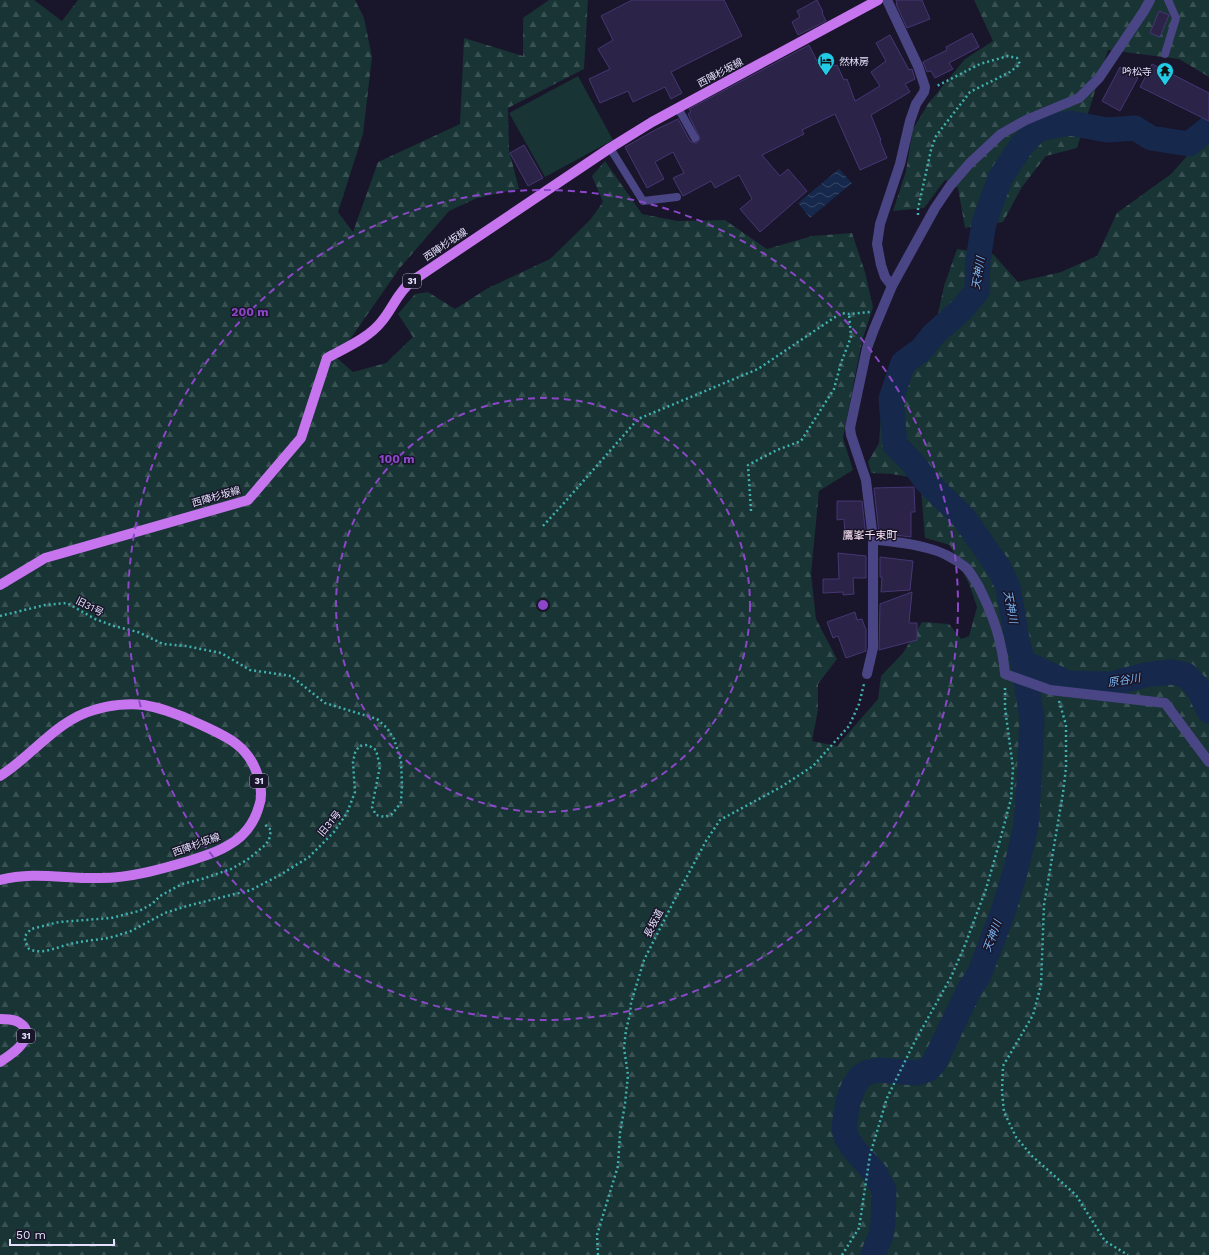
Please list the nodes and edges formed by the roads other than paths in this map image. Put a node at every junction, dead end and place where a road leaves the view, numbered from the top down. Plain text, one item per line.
1 (878, 0) edge
2 (887, 0) edge
3 (1150, 0) edge
4 (1168, 0) edge
5 (1165, 54) dead end
6 (678, 108) junction
7 (695, 138) dead end
8 (610, 148) junction
9 (677, 197) dead end
10 (892, 286) junction
11 (873, 539) junction
12 (0, 584) edge
13 (867, 674) road end
14 (1209, 762) edge
15 (0, 776) edge
16 (0, 880) edge
17 (0, 1019) edge
18 (0, 1062) edge

1 - 6 main road, 西陣杉坂線 / 31
2 - 10 street
3 - 10 street
4 - 5 lane
6 - 7 lane
6 - 8 main road, 西陣杉坂線 / 31
8 - 9 lane
8 - 12 main road, 西陣杉坂線 / 31
10 - 11 street
11 - 13 street
11 - 14 street
15 - 16 main road, 西陣杉坂線 / 31
17 - 18 main road, 31

